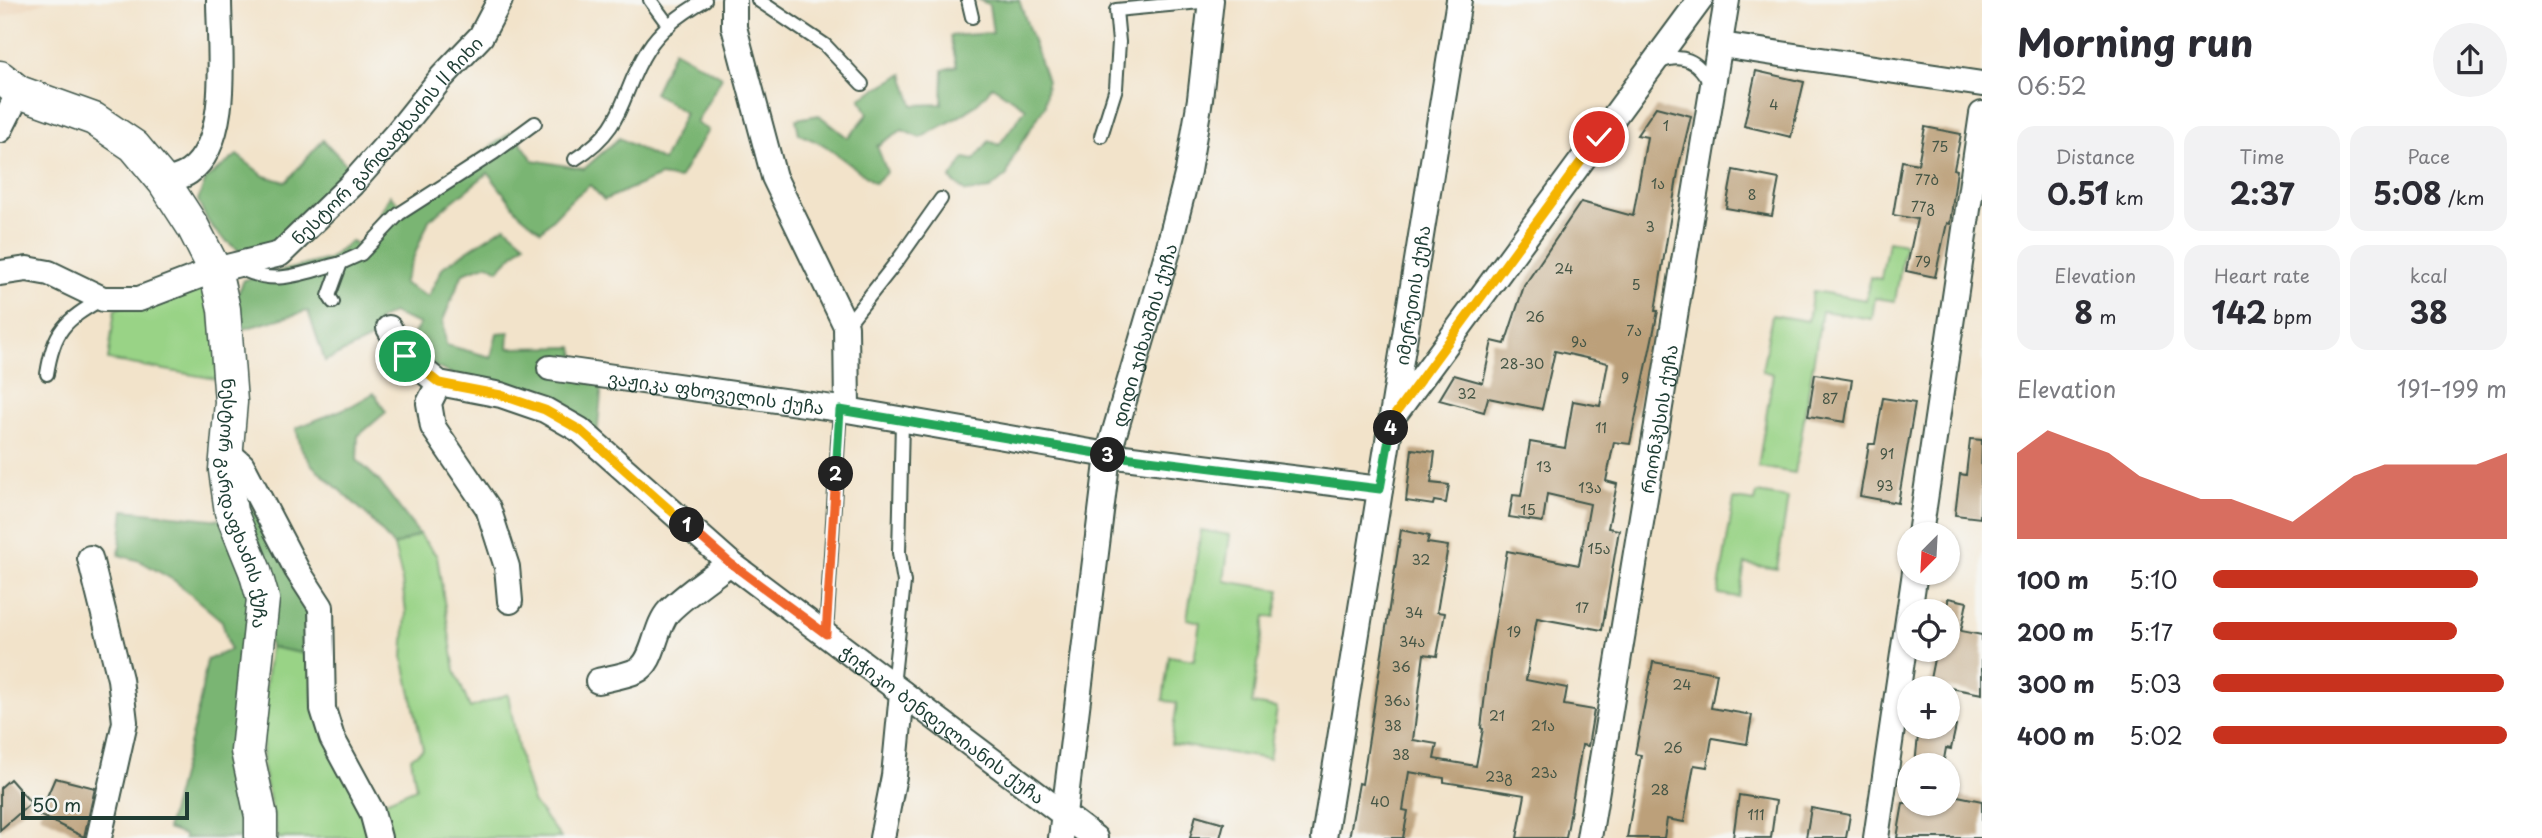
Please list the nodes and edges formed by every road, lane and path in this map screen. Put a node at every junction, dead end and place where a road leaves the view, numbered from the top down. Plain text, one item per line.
1 (219, 0) edge
2 (500, 0) edge
3 (650, 0) edge
4 (705, 0) edge
5 (734, 0) edge
6 (758, 0) edge
7 (968, 0) edge
8 (1458, 0) edge
9 (1700, 0) edge
10 (1727, 0) edge
11 (1211, 1) edge
12 (972, 17) dead end
13 (669, 26) junction
14 (1721, 45) junction
15 (1650, 67) junction
16 (9, 84) edge
17 (862, 84) dead end
18 (1982, 84) edge
19 (1713, 91) junction
20 (1982, 114) edge
21 (535, 123) dead end
22 (0, 130) edge
23 (1101, 136) dead end
24 (575, 159) dead end
25 (164, 182) junction
26 (941, 199) dead end
27 (341, 263) junction
28 (226, 268) junction
29 (0, 273) edge
30 (103, 299) junction
31 (332, 302) dead end
32 (846, 326) junction
33 (389, 328) dead end
34 (550, 368) dead end
35 (47, 374) dead end
36 (439, 383) junction
37 (844, 410) junction
38 (1393, 417) junction
39 (902, 421) junction
40 (226, 450) junction
41 (1108, 455) junction
42 (1380, 489) junction
43 (1922, 522) edge
44 (90, 558) dead end
45 (730, 563) junction
46 (1913, 585) edge
47 (510, 601) dead end
48 (826, 634) junction
49 (598, 681) dead end
50 (898, 690) junction
51 (1063, 827) edge
52 (99, 838) edge
53 (261, 838) edge
54 (379, 838) edge
55 (882, 838) edge
56 (1095, 838) edge
57 (1324, 838) edge
58 (1589, 838) edge
59 (1877, 838) edge

1 - 25 street
2 - 28 street, ნესტორ გარდაფხაძის II ჩიხი
3 - 13 lane
4 - 13 lane
5 - 32 street
6 - 17 lane
7 - 12 lane
8 - 38 street, იმერეთის ქუჩა
9 - 15 street
10 - 14 street, რიონჰესის ქუჩა
11 - 23 lane
11 - 41 street, დიდი ჯიხაიშის ქუჩა
13 - 24 lane
14 - 18 street
14 - 19 street, რიონჰესის ქუჩა
15 - 19 lane
15 - 38 street
16 - 22 street
16 - 25 street, ნესტორ გარდაფხაძის ქუჩა
19 - 58 street, რიონჰესის ქუჩა
20 - 43 street
21 - 27 lane
25 - 28 street, ნესტორ გარდაფხაძის ქუჩა
26 - 32 lane
27 - 28 lane
27 - 31 lane
28 - 30 street, ნესტორ გარდაფხაძის II ჩიხი
28 - 40 street, ნესტორ გარდაფხაძის ქუჩა
29 - 30 street
30 - 35 lane
32 - 37 street
33 - 36 street, ჭიჭიკო ბენდელიანის ქუჩა
34 - 37 street, ვაჟიკა ფხოველის ქუჩა
36 - 45 street, ჭიჭიკო ბენდელიანის ქუჩა
36 - 47 street
37 - 39 street, ვაჟიკა ფხოველის ქუჩა
37 - 48 lane
38 - 42 street, იმერეთის ქუჩა
39 - 41 street, ვაჟიკა ფხოველის ქუჩა
39 - 50 lane
40 - 53 street, ნესტორ გარდაფხაძის ქუჩა
40 - 54 street
41 - 42 street, ვაჟიკა ფხოველის ქუჩა
41 - 51 street, დიდი ჯიხაიშის ქუჩა
42 - 57 street, იმერეთის ქუჩა
44 - 52 street
45 - 48 street, ჭიჭიკო ბენდელიანის ქუჩა
45 - 49 street
46 - 59 street
48 - 50 street, ჭიჭიკო ბენდელიანის ქუჩა
50 - 51 street, ჭიჭიკო ბენდელიანის ქუჩა
50 - 55 street
51 - 56 street, ჭიჭიკო ბენდელიანის ქუჩა

